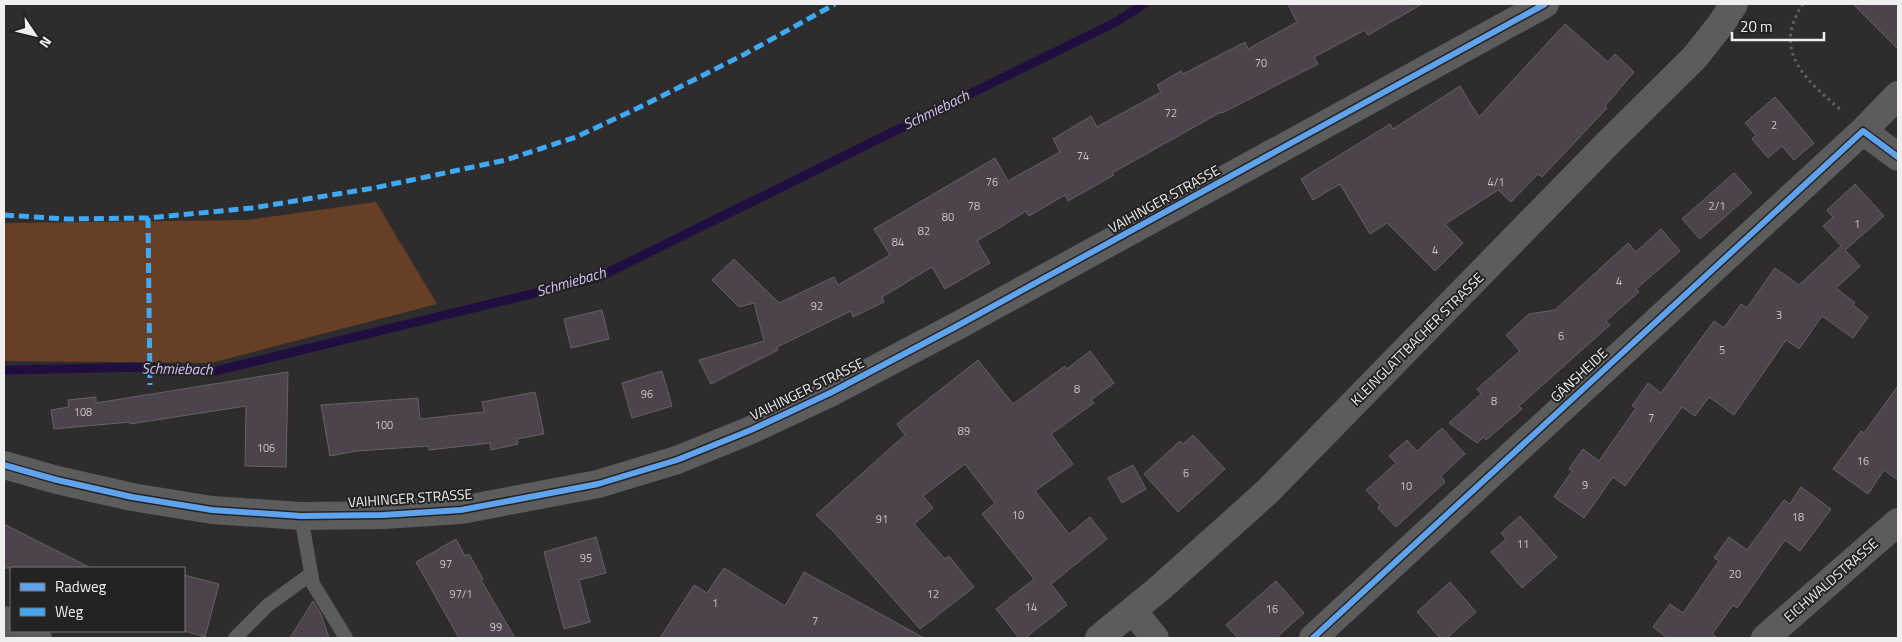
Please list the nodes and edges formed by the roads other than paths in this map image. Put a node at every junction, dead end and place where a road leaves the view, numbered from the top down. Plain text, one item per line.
1 (1545, 4) edge
2 (1725, 10) edge
3 (1898, 95) edge
4 (1863, 131) junction
5 (1898, 157) edge
6 (4, 465) edge
7 (301, 516) junction
8 (1898, 522) edge
9 (311, 574) junction
10 (1133, 611) junction
11 (26, 632) edge
12 (38, 638) edge
13 (235, 638) edge
14 (346, 638) edge
15 (1099, 638) edge
16 (1155, 638) edge
17 (1313, 638) edge
18 (1765, 638) edge

1 - 7 street, VAIHINGER STRASSE
2 - 10 street, KLEINGLATTBACHER STRASSE
3 - 4 street, GÄNSHEIDE
4 - 5 street
4 - 17 street, GÄNSHEIDE
6 - 7 street, VAIHINGER STRASSE
7 - 9 lane
8 - 18 street, EICHWALDSTRASSE
9 - 13 lane
9 - 14 lane
10 - 15 street, KLEINGLATTBACHER STRASSE
10 - 16 street
11 - 12 street

